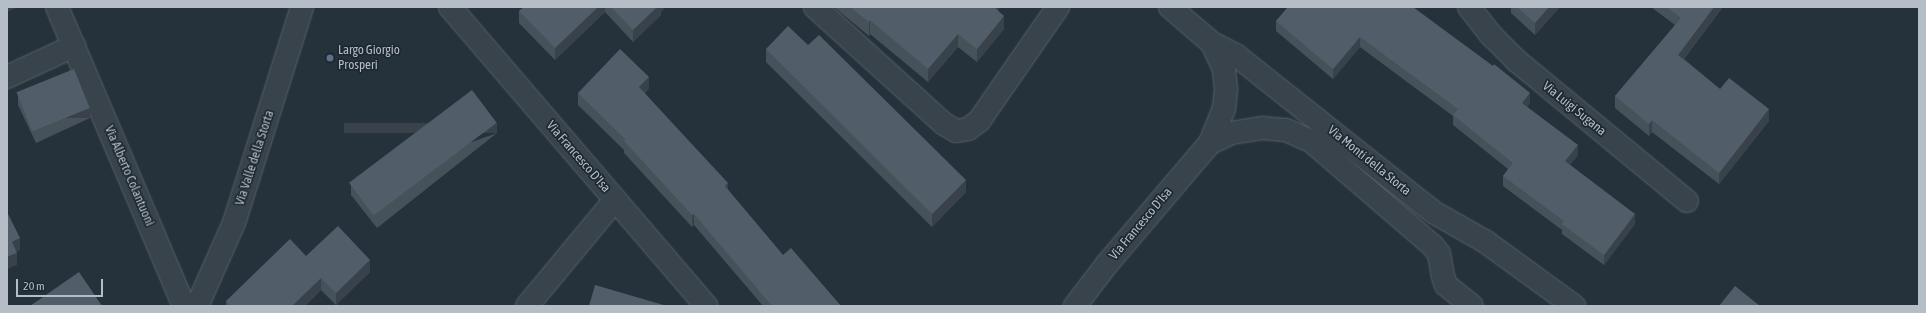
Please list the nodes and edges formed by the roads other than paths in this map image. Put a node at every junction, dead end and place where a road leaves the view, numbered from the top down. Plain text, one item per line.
1 (57, 7) edge
2 (302, 7) edge
3 (450, 7) edge
4 (815, 7) edge
5 (1058, 7) edge
6 (1170, 7) edge
7 (1469, 7) edge
8 (1212, 43) junction
9 (74, 46) junction
10 (7, 77) edge
11 (1210, 143) junction
12 (615, 200) junction
13 (1687, 201) dead end
14 (184, 306) edge
15 (197, 306) edge
16 (527, 306) edge
17 (706, 306) edge
18 (1075, 306) edge
19 (1472, 306) edge
20 (1574, 306) edge

1 - 9 street, Via Alberto Colantuoni
2 - 15 street, Via Valle della Storta
3 - 12 street, Via Francesco D'Isa
4 - 5 street
6 - 8 street, Via Monti della Storta
7 - 13 street, Via Luigi Sugana
8 - 11 street
8 - 20 street, Via Monti della Storta
9 - 10 street
9 - 14 street, Via Alberto Colantuoni
11 - 18 street, Via Francesco D'Isa
11 - 19 street, Via Monti della Storta
12 - 16 street
12 - 17 street, Via Francesco D'Isa

